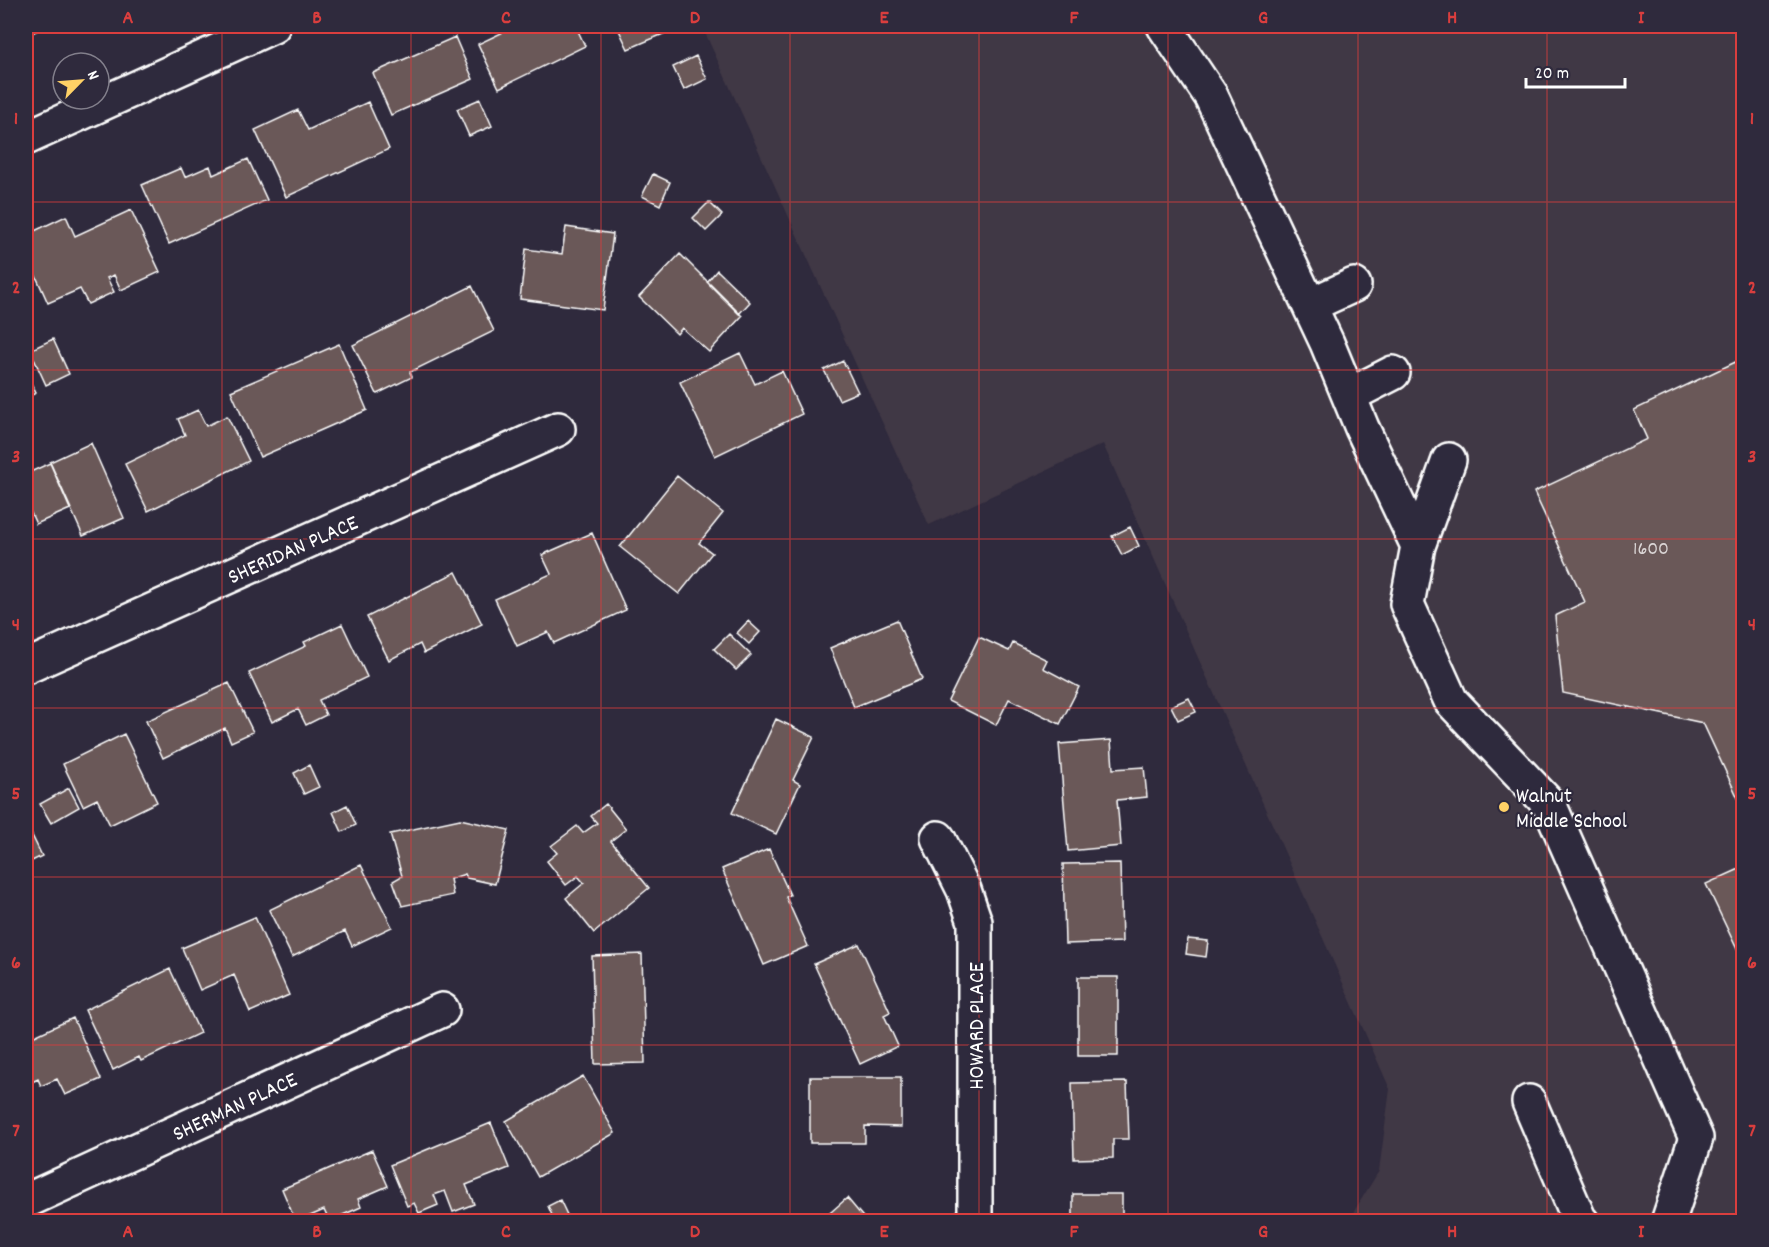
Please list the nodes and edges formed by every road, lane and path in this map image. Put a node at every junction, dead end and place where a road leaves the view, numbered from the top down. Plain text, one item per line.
1 (273, 26) edge
2 (1164, 26) edge
3 (26, 138) edge
4 (1354, 285) dead end
5 (1310, 305) junction
6 (1393, 373) dead end
7 (1350, 395) junction
8 (558, 429) dead end
9 (1449, 460) dead end
10 (1418, 546) junction
11 (26, 667) edge
12 (938, 838) dead end
13 (442, 1010) dead end
14 (1529, 1102) dead end
15 (26, 1201) edge
16 (975, 1221) edge
17 (1581, 1221) edge
18 (1668, 1221) edge

1 - 3 street
2 - 5 street
4 - 5 street
5 - 7 street
6 - 7 street
7 - 10 street
8 - 11 street, SHERIDAN PLACE
9 - 10 street
10 - 18 street
12 - 16 street, HOWARD PLACE
13 - 15 street, SHERMAN PLACE
14 - 17 street

